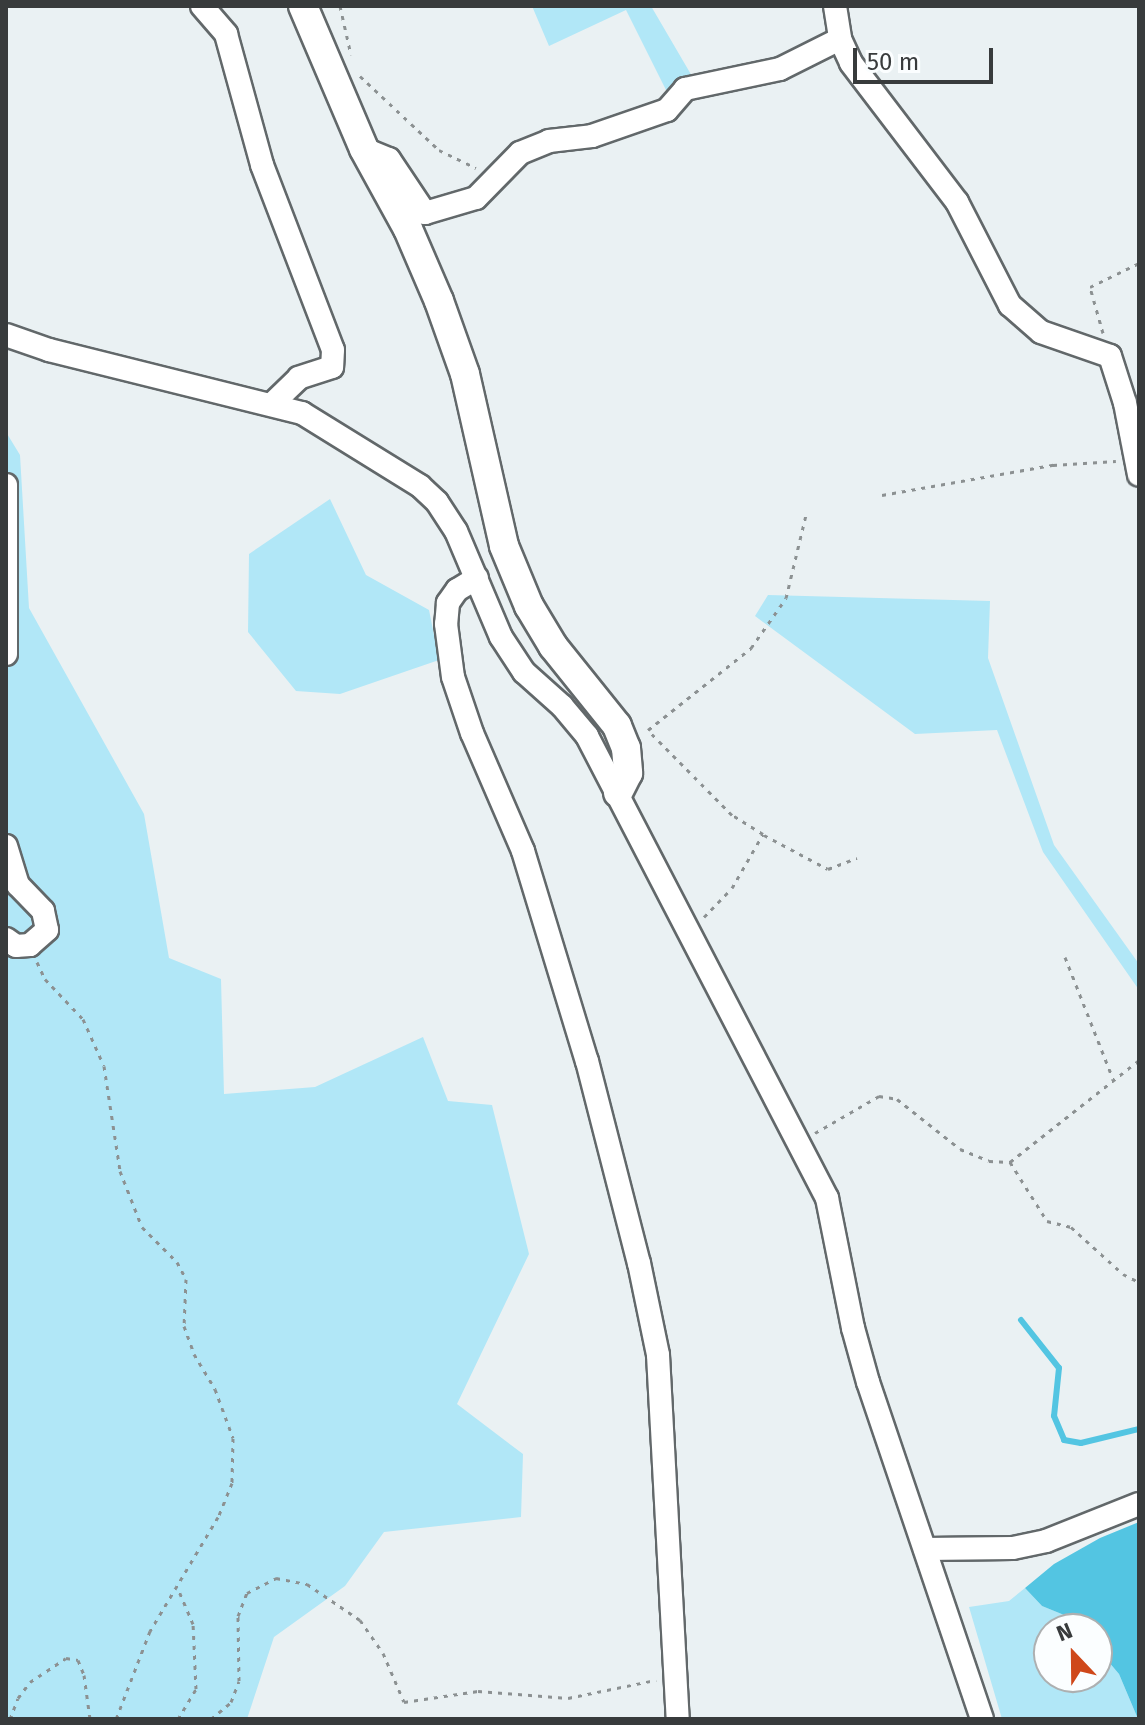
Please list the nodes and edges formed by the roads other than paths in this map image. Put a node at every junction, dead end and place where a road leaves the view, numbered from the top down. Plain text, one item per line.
1 (202, 6) edge
2 (303, 6) edge
3 (835, 6) edge
4 (840, 39) junction
5 (364, 149) junction
6 (6, 335) edge
7 (272, 404) junction
8 (1138, 467) edge
9 (6, 485) edge
10 (477, 578) junction
11 (6, 654) edge
12 (618, 793) junction
13 (6, 846) edge
14 (6, 939) edge
15 (1139, 1504) edge
16 (925, 1549) junction
17 (678, 1719) edge
18 (982, 1719) edge

1 - 7 street
2 - 5 street
3 - 4 street
4 - 5 street
4 - 8 street
5 - 12 street
6 - 7 street
7 - 10 street
9 - 11 street
10 - 12 street
10 - 17 street
12 - 16 street
13 - 14 street
15 - 16 street
16 - 18 street

